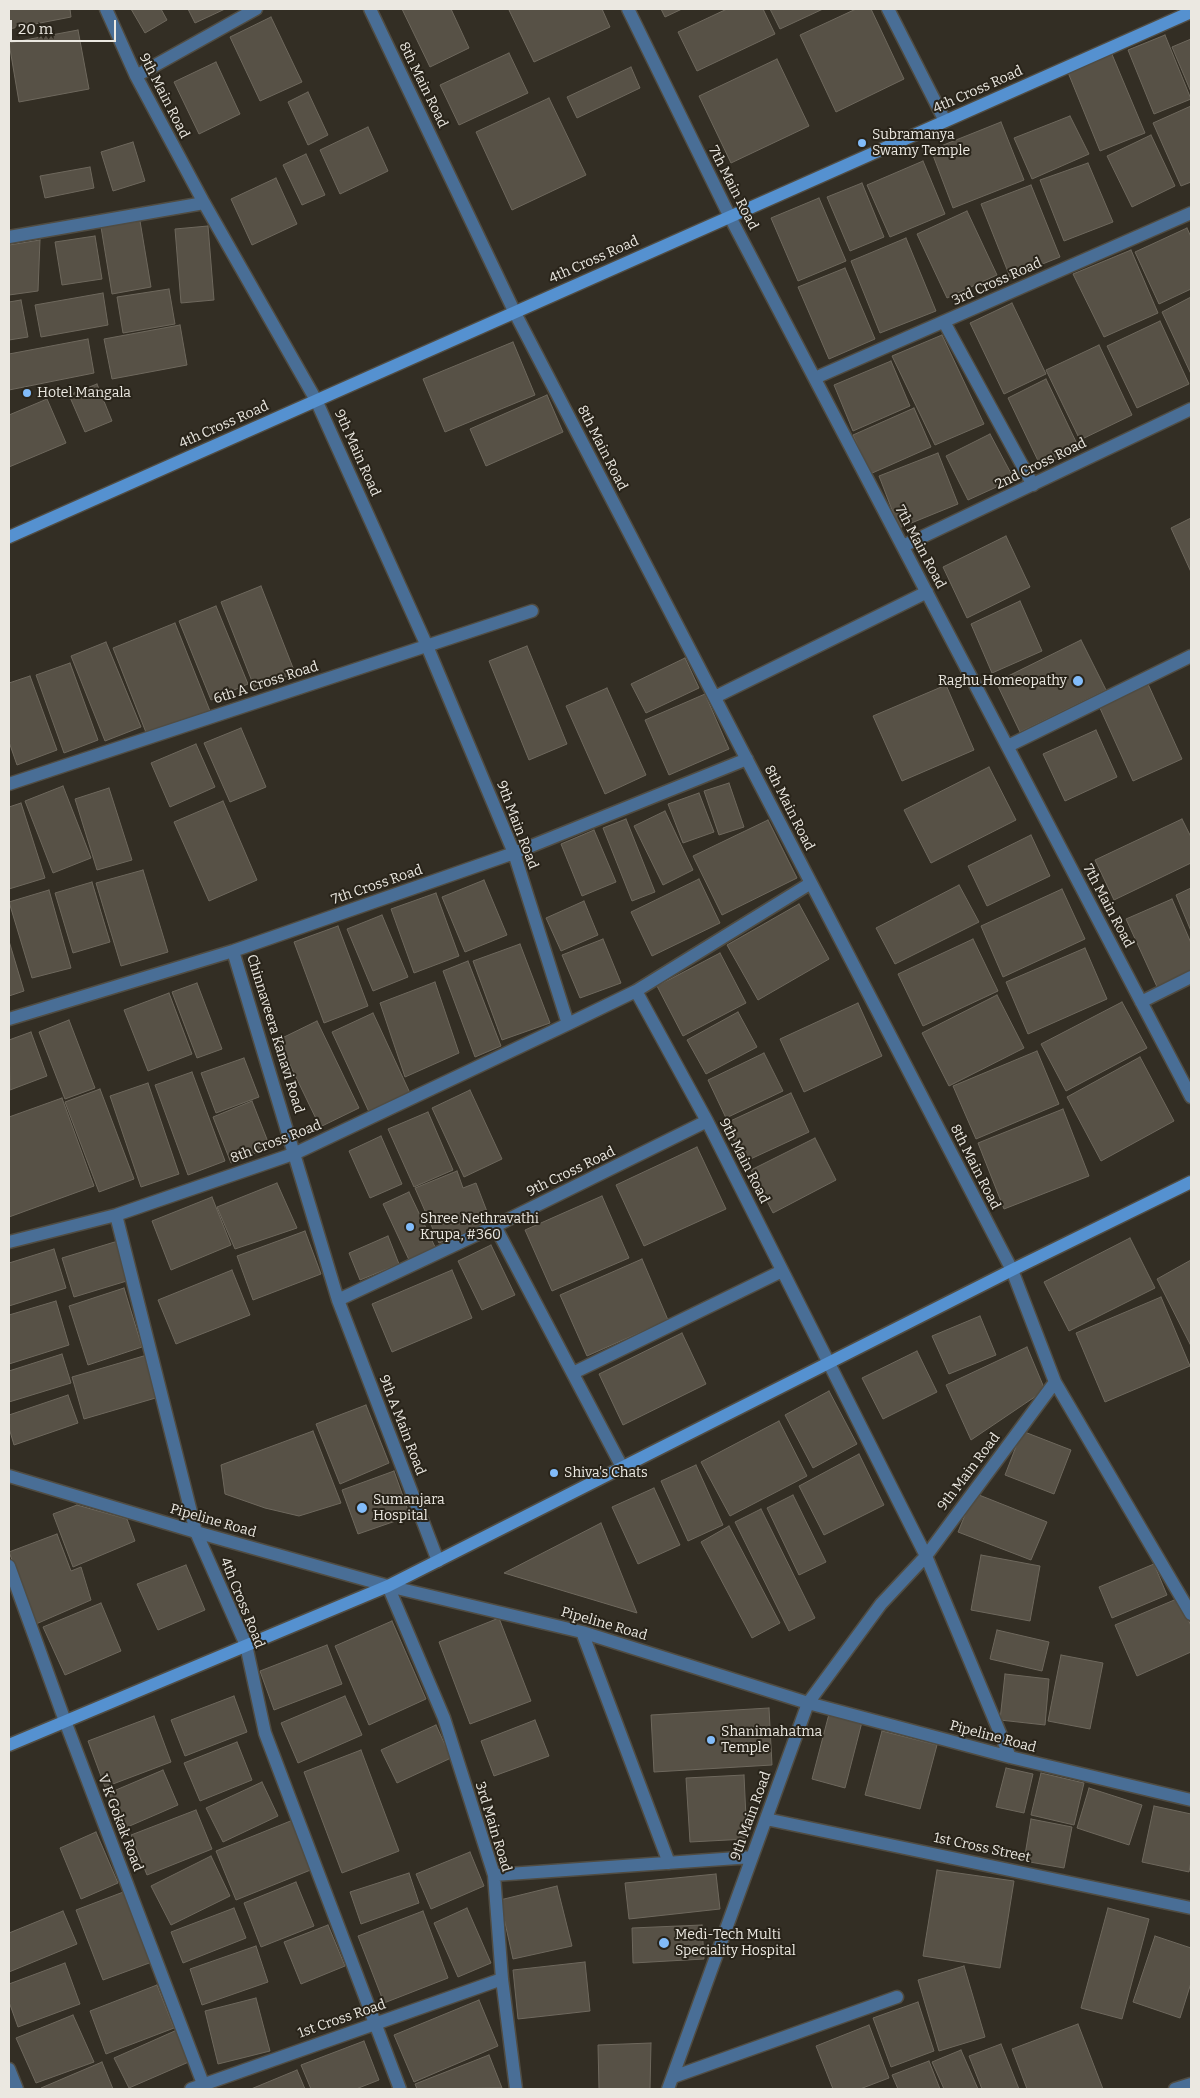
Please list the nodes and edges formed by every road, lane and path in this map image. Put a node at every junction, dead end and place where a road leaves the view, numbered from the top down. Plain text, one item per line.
1 (106, 9) edge
2 (256, 9) edge
3 (370, 9) edge
4 (628, 9) edge
5 (888, 9) edge
6 (1191, 12) edge
7 (136, 76) junction
8 (945, 121) junction
9 (204, 203) junction
10 (1191, 213) edge
11 (729, 215) junction
12 (9, 238) edge
13 (515, 313) junction
14 (944, 322) junction
15 (815, 378) junction
16 (316, 400) junction
17 (1191, 409) edge
18 (1033, 485) junction
19 (9, 537) edge
20 (903, 546) junction
21 (927, 592) junction
22 (532, 611) dead end
23 (427, 646) junction
24 (1191, 656) edge
25 (715, 697) junction
26 (1008, 746) junction
27 (746, 758) junction
28 (9, 784) edge
29 (514, 854) junction
30 (811, 883) junction
31 (233, 951) junction
32 (1191, 977) edge
33 (636, 991) junction
34 (1141, 1002) junction
35 (9, 1018) edge
36 (568, 1024) junction
37 (1191, 1097) edge
38 (707, 1121) junction
39 (296, 1153) junction
40 (1191, 1182) edge
41 (116, 1215) junction
42 (496, 1226) junction
43 (9, 1242) edge
44 (1012, 1270) junction
45 (782, 1271) junction
46 (338, 1300) junction
47 (829, 1363) junction
48 (573, 1373) junction
49 (1055, 1382) junction
50 (622, 1467) junction
51 (9, 1476) edge
52 (196, 1532) junction
53 (926, 1556) junction
54 (438, 1561) junction
55 (9, 1566) edge
56 (388, 1586) junction
57 (1191, 1614) edge
58 (582, 1632) junction
59 (246, 1646) junction
60 (808, 1702) junction
61 (65, 1721) junction
62 (9, 1745) edge
63 (1010, 1757) junction
64 (1191, 1800) edge
65 (766, 1818) junction
66 (752, 1857) junction
67 (668, 1863) junction
68 (494, 1875) junction
69 (1191, 1908) edge
70 (502, 1979) junction
71 (897, 1997) dead end
72 (376, 2023) junction
73 (9, 2069) edge
74 (673, 2077) junction
75 (1191, 2084) edge
76 (200, 2088) edge
77 (17, 2089) edge
78 (400, 2089) edge
79 (516, 2089) edge
80 (668, 2089) edge
81 (1175, 2089) edge

1 - 7 street, 9th Main Road
2 - 7 street
3 - 13 street, 8th Main Road
4 - 11 street, 7th Main Road
5 - 8 street
6 - 8 main road, 4th Cross Road
7 - 9 street, 9th Main Road
8 - 11 main road, 4th Cross Road
9 - 12 street
9 - 16 street, 9th Main Road
10 - 14 street, 3rd Cross Road
11 - 13 main road, 4th Cross Road
11 - 15 street, 7th Main Road
13 - 16 main road, 4th Cross Road
13 - 25 street, 8th Main Road
14 - 15 street, 3rd Cross Road
14 - 18 street
15 - 20 street, 7th Main Road
16 - 19 main road, 4th Cross Road
16 - 23 street, 9th Main Road
17 - 18 street, 2nd Cross Road
18 - 20 street, 2nd Cross Road
20 - 21 street, 7th Main Road
21 - 25 street
21 - 26 street, 7th Main Road
22 - 23 street, 6th A Cross Road
23 - 28 street, 6th A Cross Road
23 - 29 street, 9th Main Road
24 - 26 street
25 - 27 street, 8th Main Road
26 - 34 street, 7th Main Road
27 - 29 street, 7th Cross Road
27 - 30 street, 8th Main Road
29 - 31 street, 7th Cross Road
29 - 36 street, 9th Main Road
30 - 33 street
30 - 44 street, 8th Main Road
31 - 35 street, 7th Cross Road
31 - 39 street, Chinnaveera Kanavi Road
32 - 34 street
33 - 36 street
33 - 38 street, 9th Main Road
34 - 37 street, 7th Main Road
36 - 39 street, 8th Cross Road
38 - 42 street, 9th Cross Road
38 - 45 street, 9th Main Road
39 - 41 street, 8th Cross Road
39 - 46 street, Chinnaveera Kanavi Road
40 - 44 main road
41 - 43 street, 8th Cross Road
41 - 52 street, 4th Cross Road
42 - 46 street, 9th Cross Road
42 - 48 street
44 - 47 main road
44 - 49 street, 8th Main Road
45 - 47 street, 9th Main Road
45 - 48 street
46 - 54 street, 9th A Main Road
47 - 50 main road
47 - 53 street, 9th Main Road
48 - 50 street
49 - 53 street, 9th Main Road
49 - 57 street, 8th Main Road
50 - 54 main road
51 - 52 street, Pipeline Road
52 - 56 street, Pipeline Road
52 - 59 street, 4th Cross Road
53 - 60 street, 9th Main Road
53 - 63 street, 9th Main Road
54 - 56 main road
55 - 61 street, V K Gokak Road
56 - 58 street, Pipeline Road
56 - 59 main road
56 - 68 street, 3rd Main Road
58 - 60 street, Pipeline Road
58 - 67 street
59 - 61 main road
59 - 72 street, 4th Cross Road
60 - 63 street, Pipeline Road
60 - 65 street, 9th Main Road
61 - 62 main road
61 - 76 street, V K Gokak Road
63 - 64 street, Pipeline Road
65 - 66 street, 9th Main Road
65 - 69 street, 1st Cross Street
66 - 67 street
66 - 74 street, 9th Main Road
67 - 68 street
68 - 70 street, 3rd Main Road
70 - 72 street, 1st Cross Road
70 - 79 street, 3rd Main Road
71 - 74 street
72 - 76 street, 1st Cross Road
72 - 78 street, 4th Cross Road
73 - 77 street
74 - 80 street, 9th Main Road
75 - 81 street

